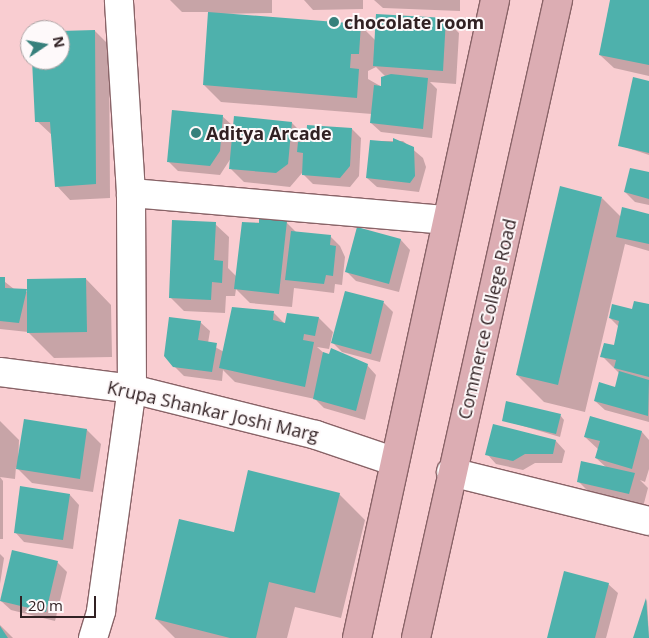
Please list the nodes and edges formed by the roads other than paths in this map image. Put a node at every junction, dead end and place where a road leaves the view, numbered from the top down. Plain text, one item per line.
1 (119, 0) edge
2 (495, 0) edge
3 (558, 0) edge
4 (131, 193) junction
5 (446, 220) junction
6 (0, 372) edge
7 (132, 389) junction
8 (393, 461) junction
9 (451, 472) junction
10 (649, 521) edge
11 (93, 638) edge
12 (356, 638) edge
13 (416, 638) edge

1 - 4 street
2 - 5 main road
3 - 9 main road, Commerce College Road
4 - 5 street
4 - 7 street
5 - 8 main road
6 - 7 street, Krupa Shankar Joshi Marg
7 - 8 street, Krupa Shankar Joshi Marg
7 - 11 street
8 - 12 main road
9 - 10 street
9 - 13 main road, Commerce College Road

